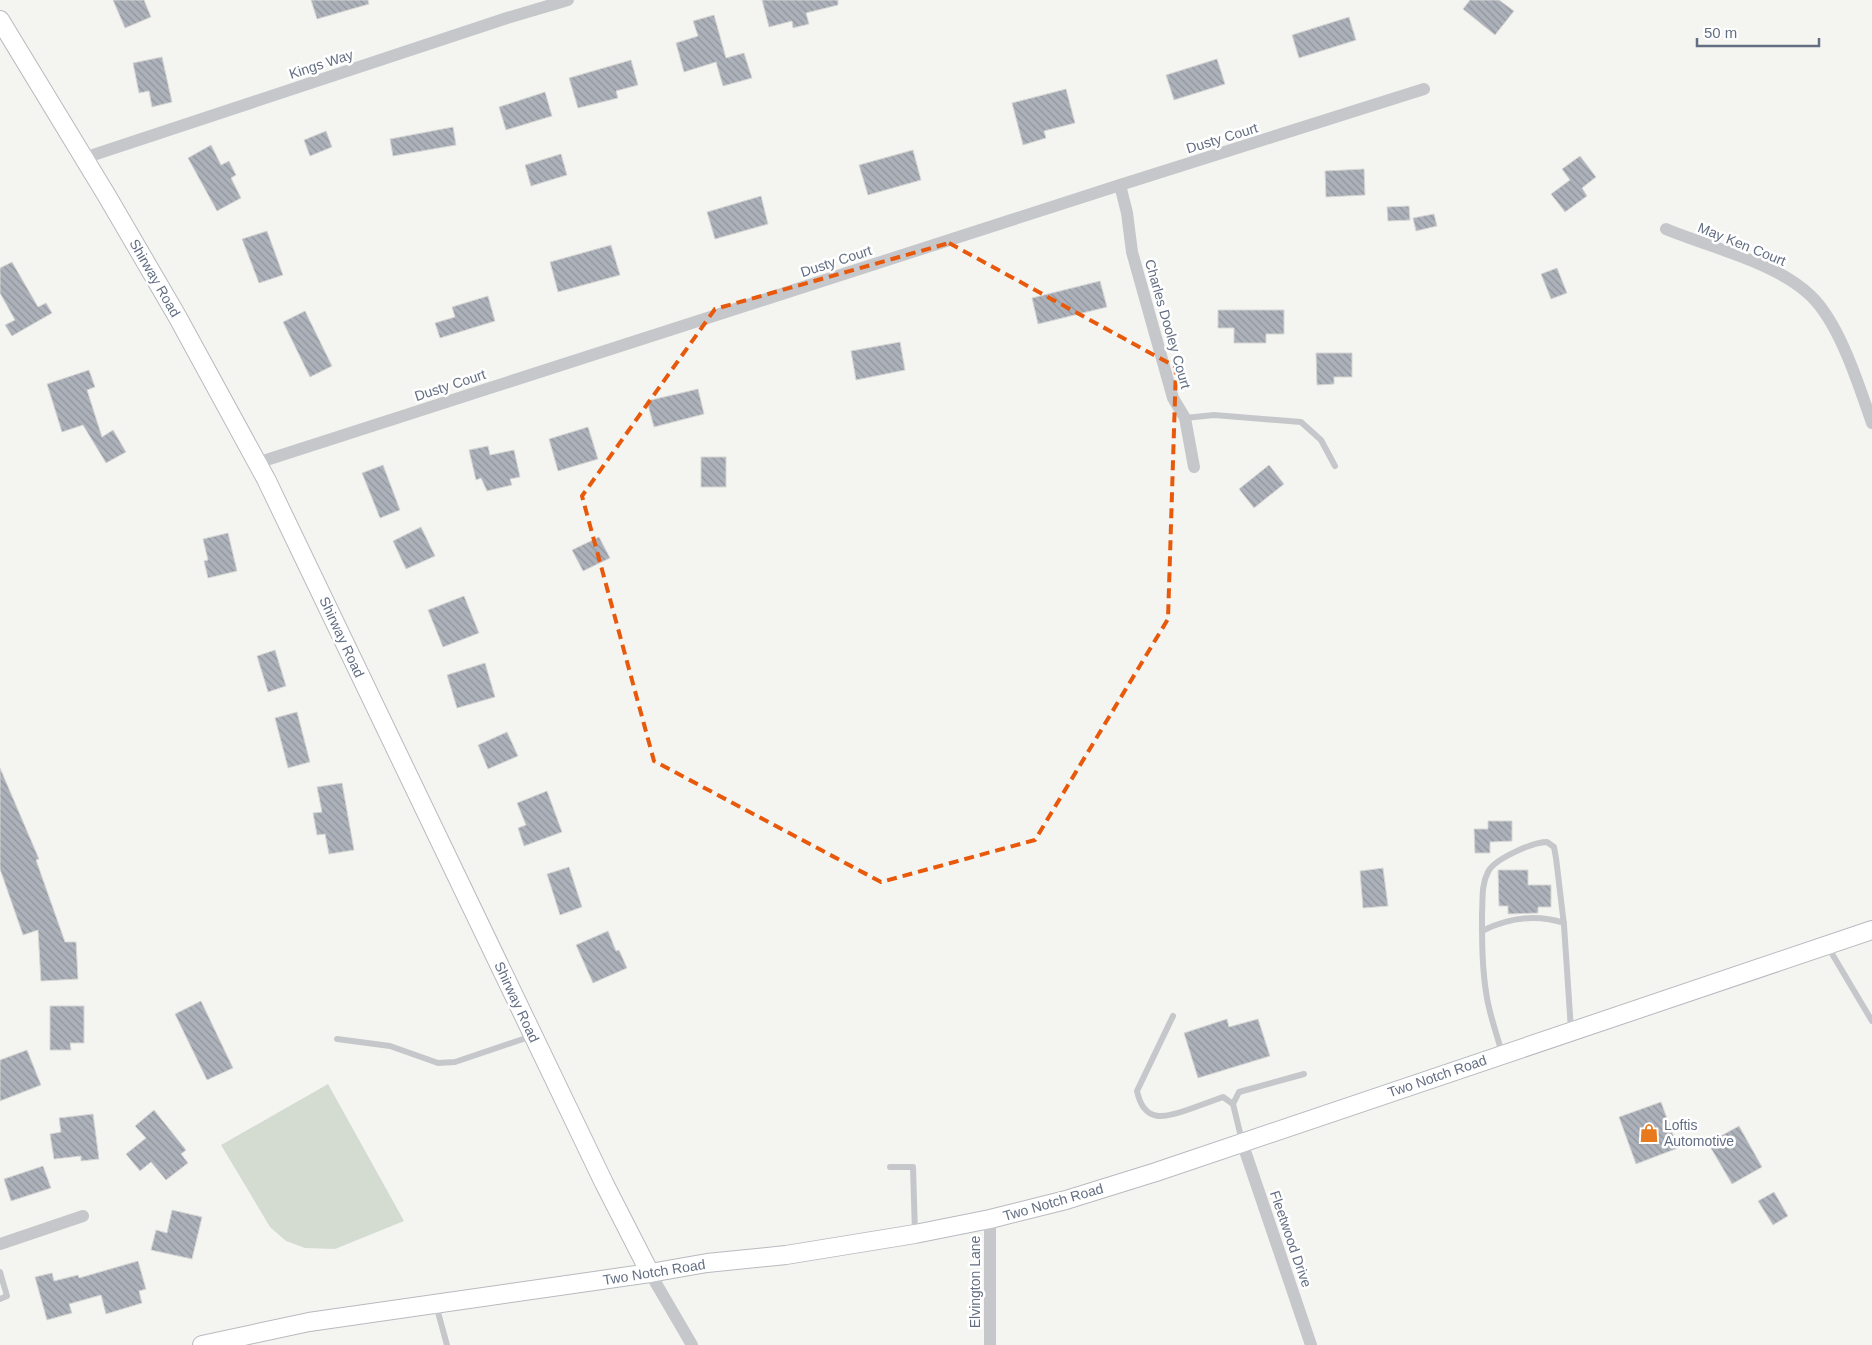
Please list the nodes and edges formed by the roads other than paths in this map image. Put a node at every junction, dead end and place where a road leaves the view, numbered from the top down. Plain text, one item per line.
1 (568, 0) edge
2 (0, 20) edge
3 (1424, 89) dead end
4 (84, 158) junction
5 (1120, 185) junction
6 (1666, 229) dead end
7 (1186, 418) junction
8 (1872, 424) edge
9 (257, 463) junction
10 (1335, 466) dead end
11 (1194, 467) dead end
12 (1564, 923) junction
13 (1872, 930) edge
14 (1482, 931) junction
15 (1827, 945) junction
16 (1173, 1016) dead end
17 (1872, 1020) edge
18 (1571, 1031) junction
19 (533, 1036) junction
20 (337, 1039) dead end
21 (1502, 1055) junction
22 (1304, 1074) dead end
23 (1233, 1104) junction
24 (1242, 1142) junction
25 (890, 1167) dead end
26 (83, 1216) dead end
27 (990, 1219) junction
28 (915, 1234) junction
29 (0, 1244) edge
30 (0, 1272) edge
31 (650, 1273) junction
32 (0, 1299) edge
33 (436, 1304) junction
34 (222, 1342) edge
35 (202, 1345) edge
36 (447, 1345) edge
37 (692, 1345) edge
38 (990, 1345) edge
39 (1311, 1345) edge

1 - 4 street, Kings Way
2 - 4 street, Shirway Road
3 - 5 street, Dusty Court
4 - 9 street, Shirway Road
5 - 7 street, Charles Dooley Court
5 - 9 street, Dusty Court
6 - 8 street, May Ken Court
7 - 10 lane
7 - 11 street, Charles Dooley Court
9 - 19 street, Shirway Road
12 - 14 lane
12 - 14 lane
12 - 18 lane
13 - 15 street, Two Notch Road
14 - 21 lane
15 - 17 lane
15 - 18 street, Two Notch Road
16 - 23 lane
18 - 21 street, Two Notch Road
19 - 20 lane
19 - 31 street, Shirway Road
21 - 24 street, Two Notch Road
22 - 23 lane
23 - 24 lane
24 - 27 street, Two Notch Road
24 - 39 street, Fleetwood Drive
25 - 28 lane
26 - 29 street
27 - 28 street, Two Notch Road
27 - 38 street, Elvington Lane
28 - 31 street, Two Notch Road
30 - 32 lane
31 - 33 street, Two Notch Road
31 - 37 street
33 - 34 street, Two Notch Road
33 - 36 lane
34 - 35 street, Two Notch Road

